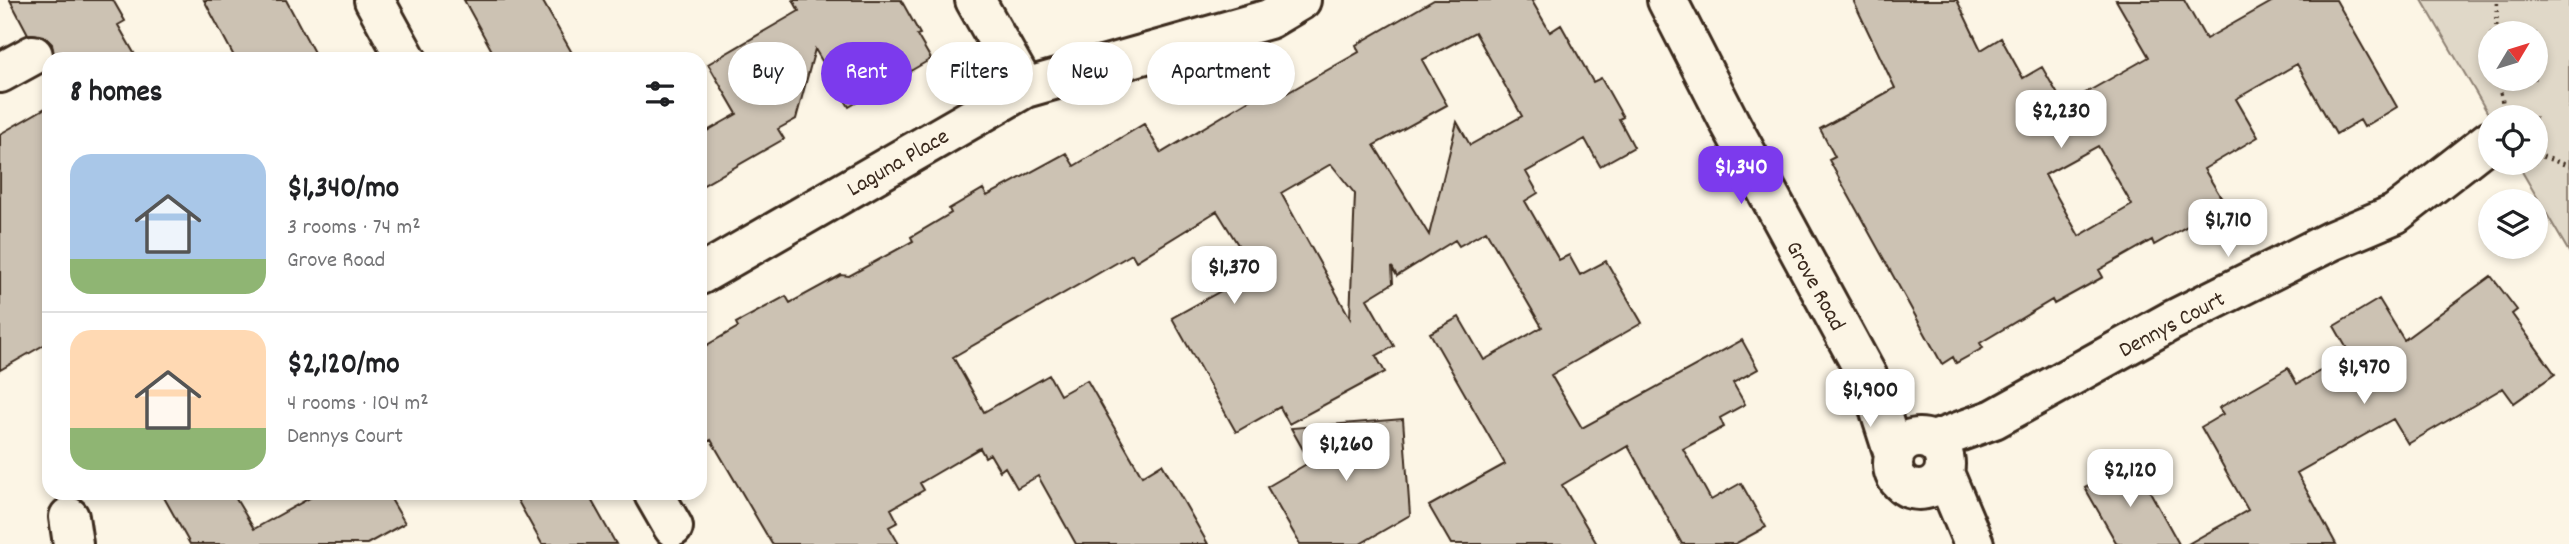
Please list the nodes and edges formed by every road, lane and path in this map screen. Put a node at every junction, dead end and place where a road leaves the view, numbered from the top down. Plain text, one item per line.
1 (374, 0) edge
2 (975, 0) edge
3 (1301, 0) edge
4 (1667, 0) edge
5 (2497, 0) edge
6 (2496, 21) edge
7 (999, 42) edge
8 (403, 52) edge
9 (33, 55) dead end
10 (0, 73) edge
11 (1033, 86) edge
12 (995, 105) edge
13 (2478, 149) edge
14 (2548, 158) edge
15 (2569, 166) edge
16 (707, 271) edge
17 (1926, 460) junction
18 (657, 500) edge
19 (673, 527) dead end
20 (1965, 544) edge
21 (1973, 544) edge

1 - 8 street
2 - 7 street
3 - 11 street, Laguna Place
4 - 17 street, Grove Road
5 - 6 path
9 - 10 street
12 - 16 street, Laguna Place
13 - 17 street, Dennys Court
14 - 15 path
17 - 20 street, Grove Road
17 - 21 street, Grove Road
18 - 19 street

